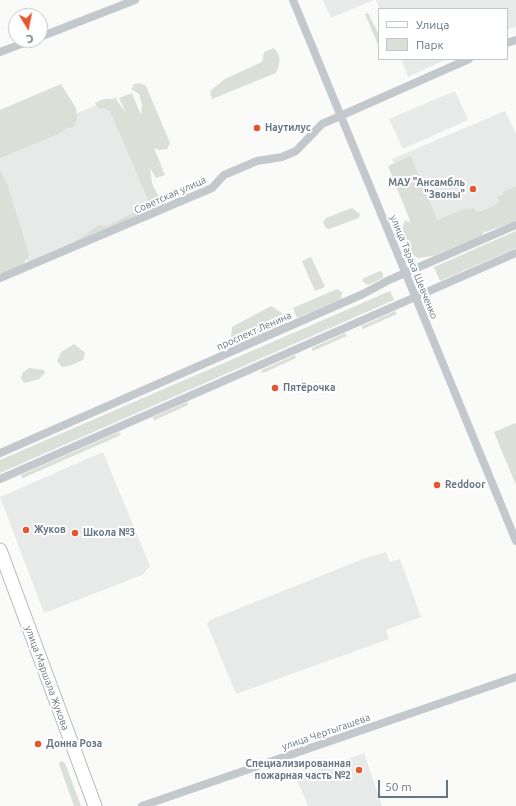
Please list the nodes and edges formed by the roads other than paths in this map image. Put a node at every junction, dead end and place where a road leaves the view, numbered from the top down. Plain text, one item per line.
1 (135, 0) edge
2 (293, 0) edge
3 (48, 34) edge
4 (11, 48) edge
5 (0, 52) edge
6 (467, 60) edge
7 (340, 117) junction
8 (516, 225) edge
9 (516, 252) edge
10 (405, 273) junction
11 (0, 278) edge
12 (415, 296) junction
13 (0, 453) edge
14 (0, 480) edge
15 (516, 541) edge
16 (0, 550) edge
17 (516, 677) edge
18 (95, 806) edge
19 (142, 806) edge

1 - 3 street
2 - 7 street, улица Тараса Шевченко
4 - 5 street
6 - 7 street, Советская улица
7 - 10 street, улица Тараса Шевченко
7 - 11 street, Советская улица
8 - 10 street, проспект Ленина
9 - 12 street
10 - 12 street, улица Тараса Шевченко
10 - 13 street, проспект Ленина
12 - 14 street
12 - 15 street, улица Тараса Шевченко
16 - 18 main road, улица Маршала Жукова
17 - 19 street, улица Чертыгашева

